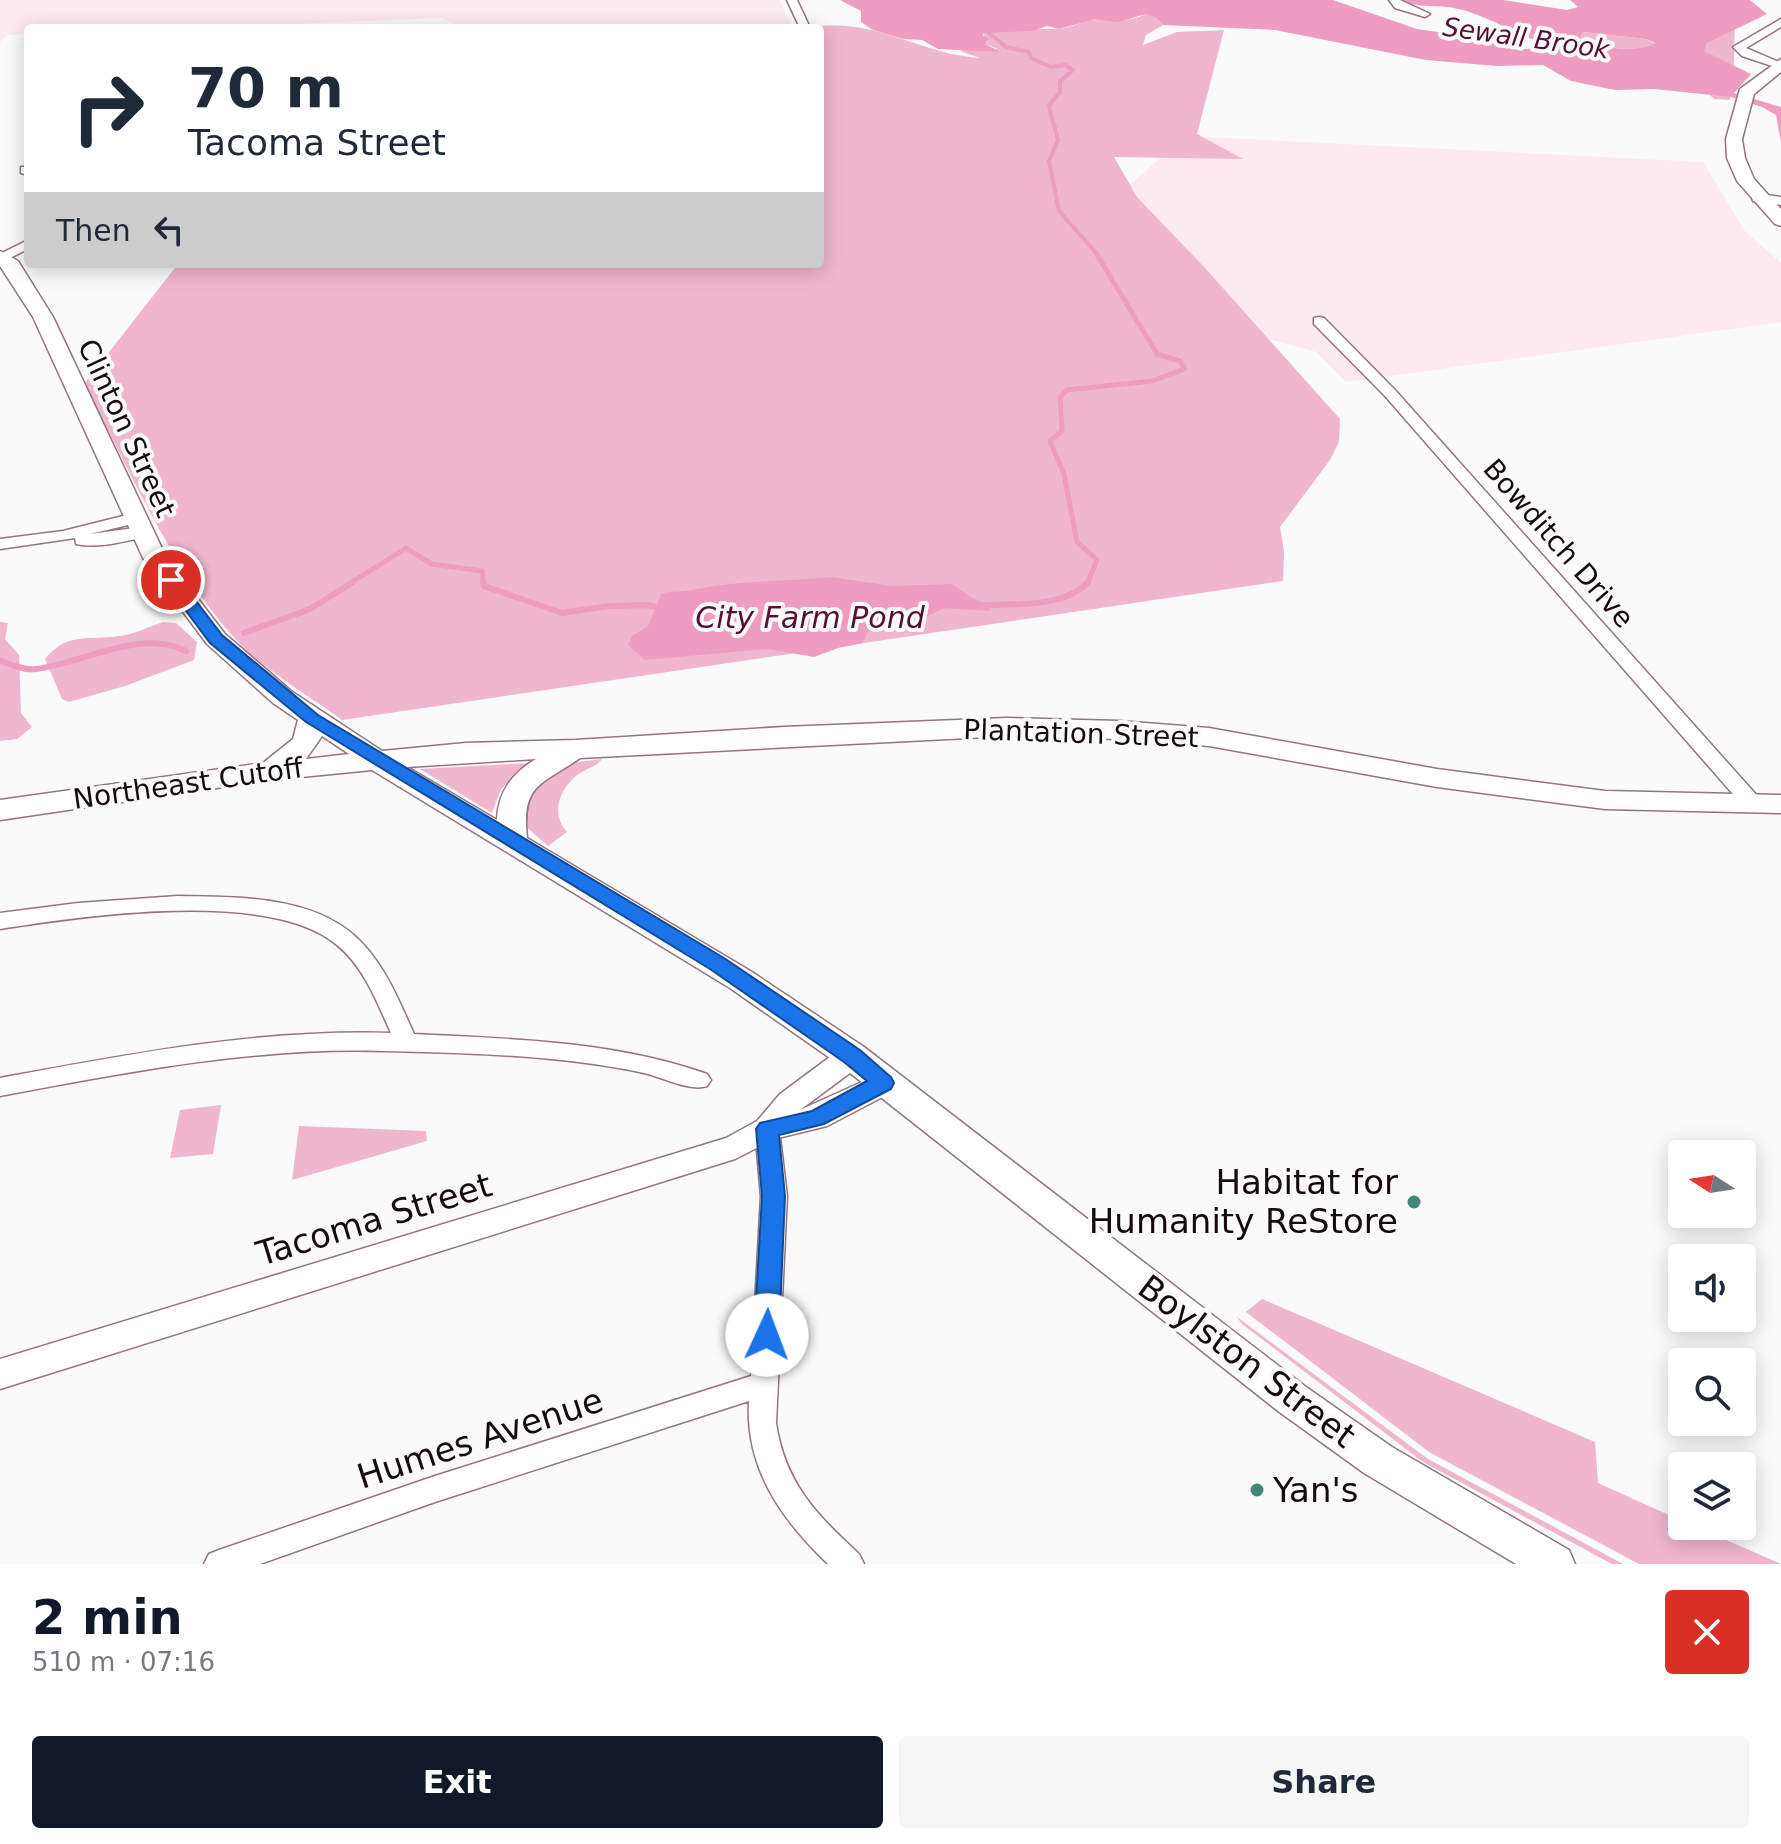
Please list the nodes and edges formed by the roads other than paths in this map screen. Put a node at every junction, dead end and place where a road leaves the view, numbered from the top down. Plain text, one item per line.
1 (792, 0) edge
2 (1394, 0) edge
3 (1425, 14) dead end
4 (1781, 22) edge
5 (803, 24) edge
6 (1780, 69) edge
7 (1758, 198) junction
8 (1781, 200) edge
9 (1781, 220) edge
10 (24, 246) edge
11 (1, 258) edge
12 (1319, 321) dead end
13 (139, 525) junction
14 (0, 544) edge
15 (312, 718) junction
16 (576, 749) junction
17 (376, 760) junction
18 (271, 771) junction
19 (1767, 804) edge
20 (0, 810) edge
21 (513, 842) junction
22 (0, 921) edge
23 (406, 1042) junction
24 (852, 1056) junction
25 (699, 1080) dead end
26 (884, 1083) junction
27 (0, 1087) edge
28 (767, 1129) junction
29 (0, 1374) edge
30 (763, 1384) junction
31 (219, 1564) edge
32 (849, 1564) edge
33 (1554, 1564) edge

1 - 5 street
2 - 3 street
4 - 6 street
6 - 7 main road
7 - 8 street
7 - 9 main road
10 - 11 street
11 - 13 main road, Clinton Street
12 - 19 street, Bowditch Drive
13 - 14 street
13 - 15 main road, Clinton Street
15 - 17 main road, Boylston Street
15 - 18 main road
16 - 17 main road, Plantation Street
16 - 19 main road, Plantation Street
16 - 21 main road
17 - 18 main road, Northeast Cutoff
17 - 21 main road, Boylston Street
18 - 20 main road, Northeast Cutoff
21 - 24 main road, Boylston Street
22 - 23 street
23 - 25 street
23 - 27 street
24 - 26 main road, Boylston Street
24 - 28 street, Tacoma Street
26 - 28 street, Tacoma Street
26 - 33 main road, Boylston Street
28 - 29 street, Tacoma Street
28 - 30 street
30 - 31 street, Humes Avenue
30 - 32 street

